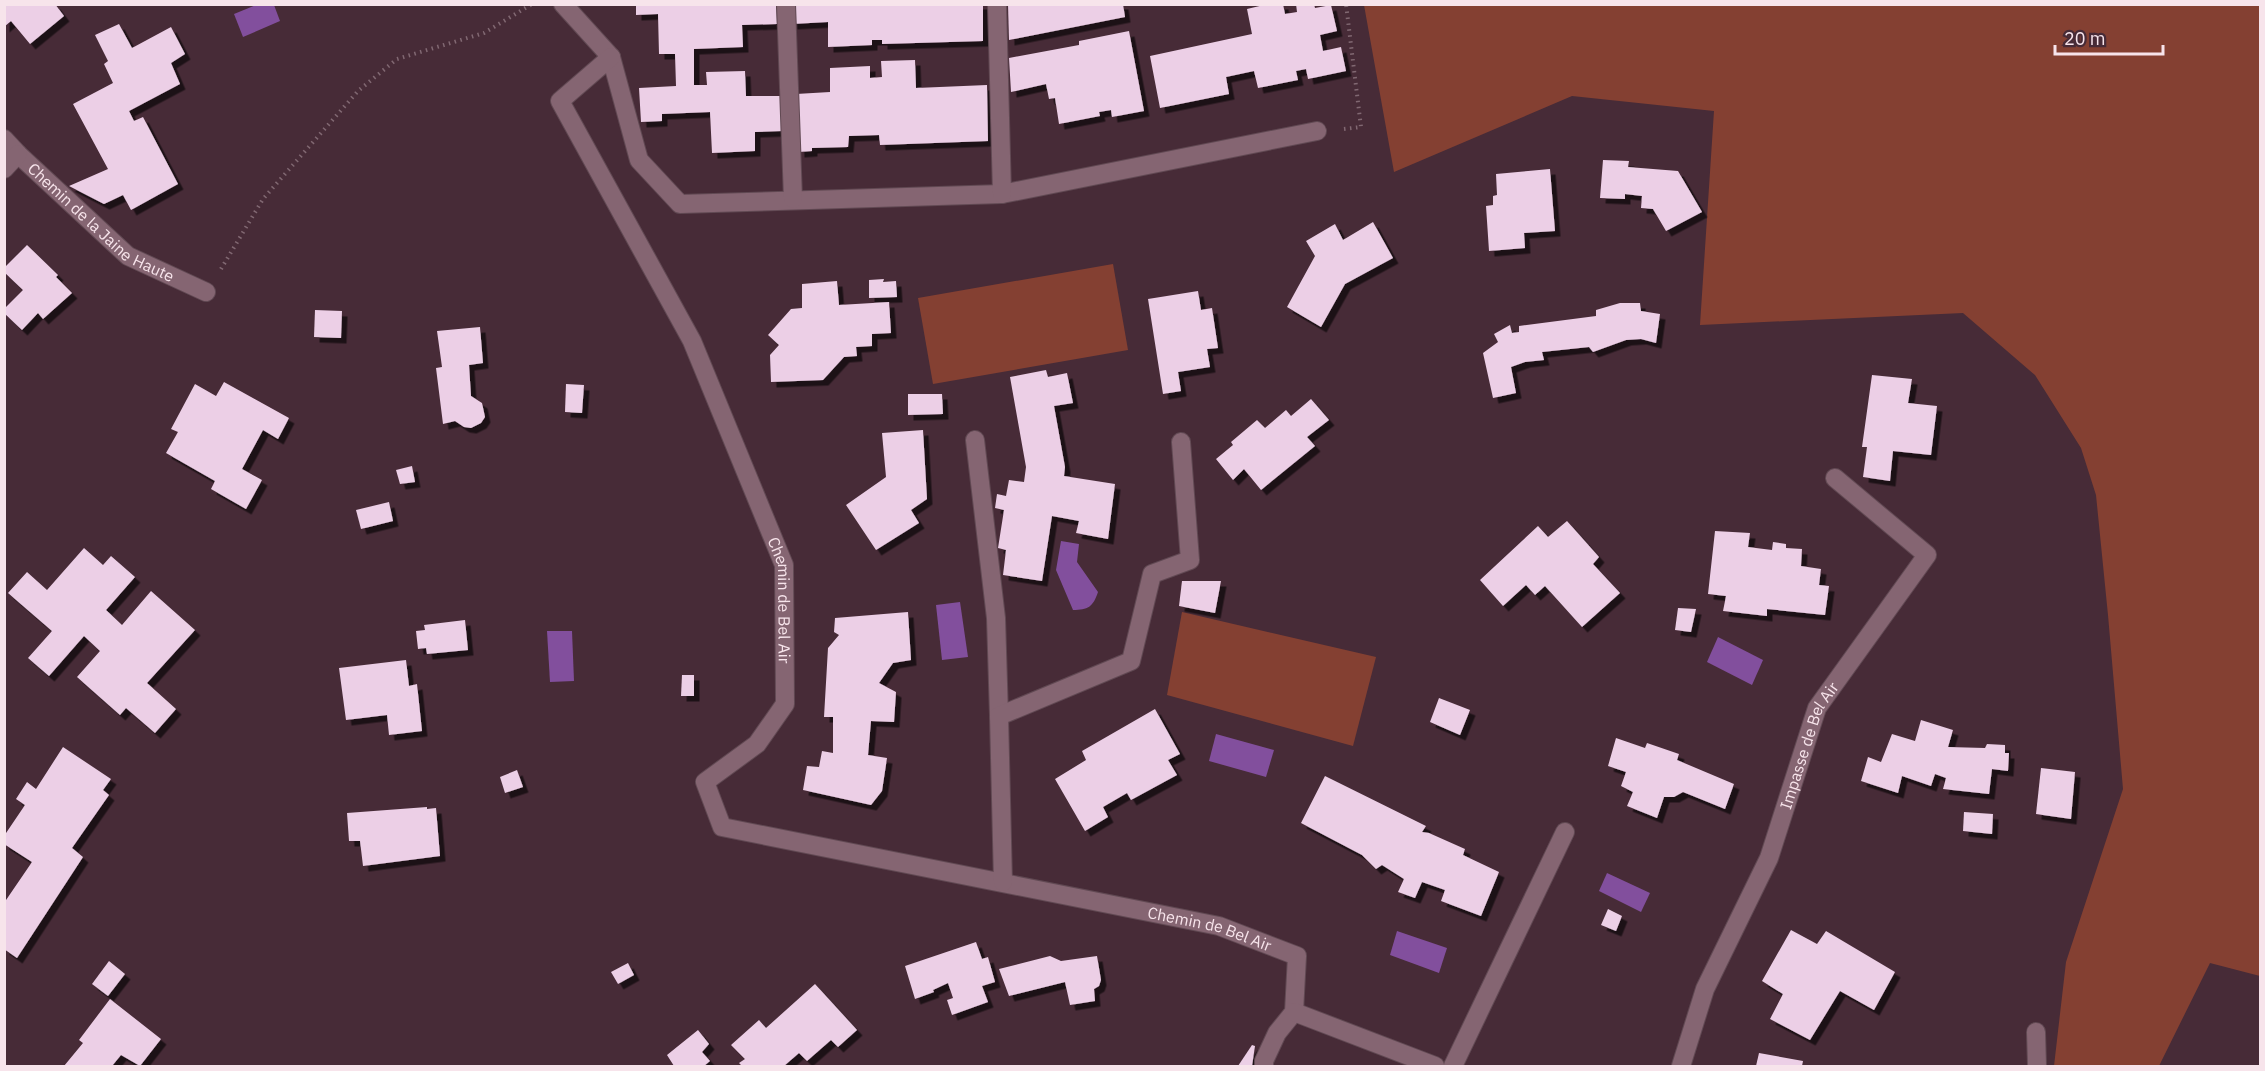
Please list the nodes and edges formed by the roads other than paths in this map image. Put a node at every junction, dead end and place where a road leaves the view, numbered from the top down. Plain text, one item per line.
1 (563, 4) edge
2 (786, 4) edge
3 (997, 4) edge
4 (611, 57) junction
5 (1317, 131) road end
6 (4, 139) edge
7 (18, 154) junction
8 (4, 169) edge
9 (1002, 194) junction
10 (793, 199) junction
11 (206, 292) road end
12 (975, 440) dead end
13 (1181, 442) dead end
14 (1835, 478) dead end
15 (999, 716) junction
16 (1565, 832) dead end
17 (1003, 882) junction
18 (1294, 1012) junction
19 (2036, 1032) dead end
20 (1264, 1066) edge
21 (1435, 1066) edge
22 (1453, 1066) edge
23 (1681, 1066) edge
24 (2037, 1066) edge

1 - 4 street
2 - 10 street
3 - 9 street
4 - 10 street
4 - 17 street, Chemin de Bel Air
5 - 9 street
6 - 7 street, Chemin de la Jaine Haute
7 - 8 street
7 - 11 street, Chemin de la Jaine Haute
9 - 10 street
12 - 15 street
13 - 15 street
14 - 23 street, Impasse de Bel Air
15 - 17 street
16 - 22 street
17 - 18 street, Chemin de Bel Air
18 - 20 street
18 - 21 street
19 - 24 street

